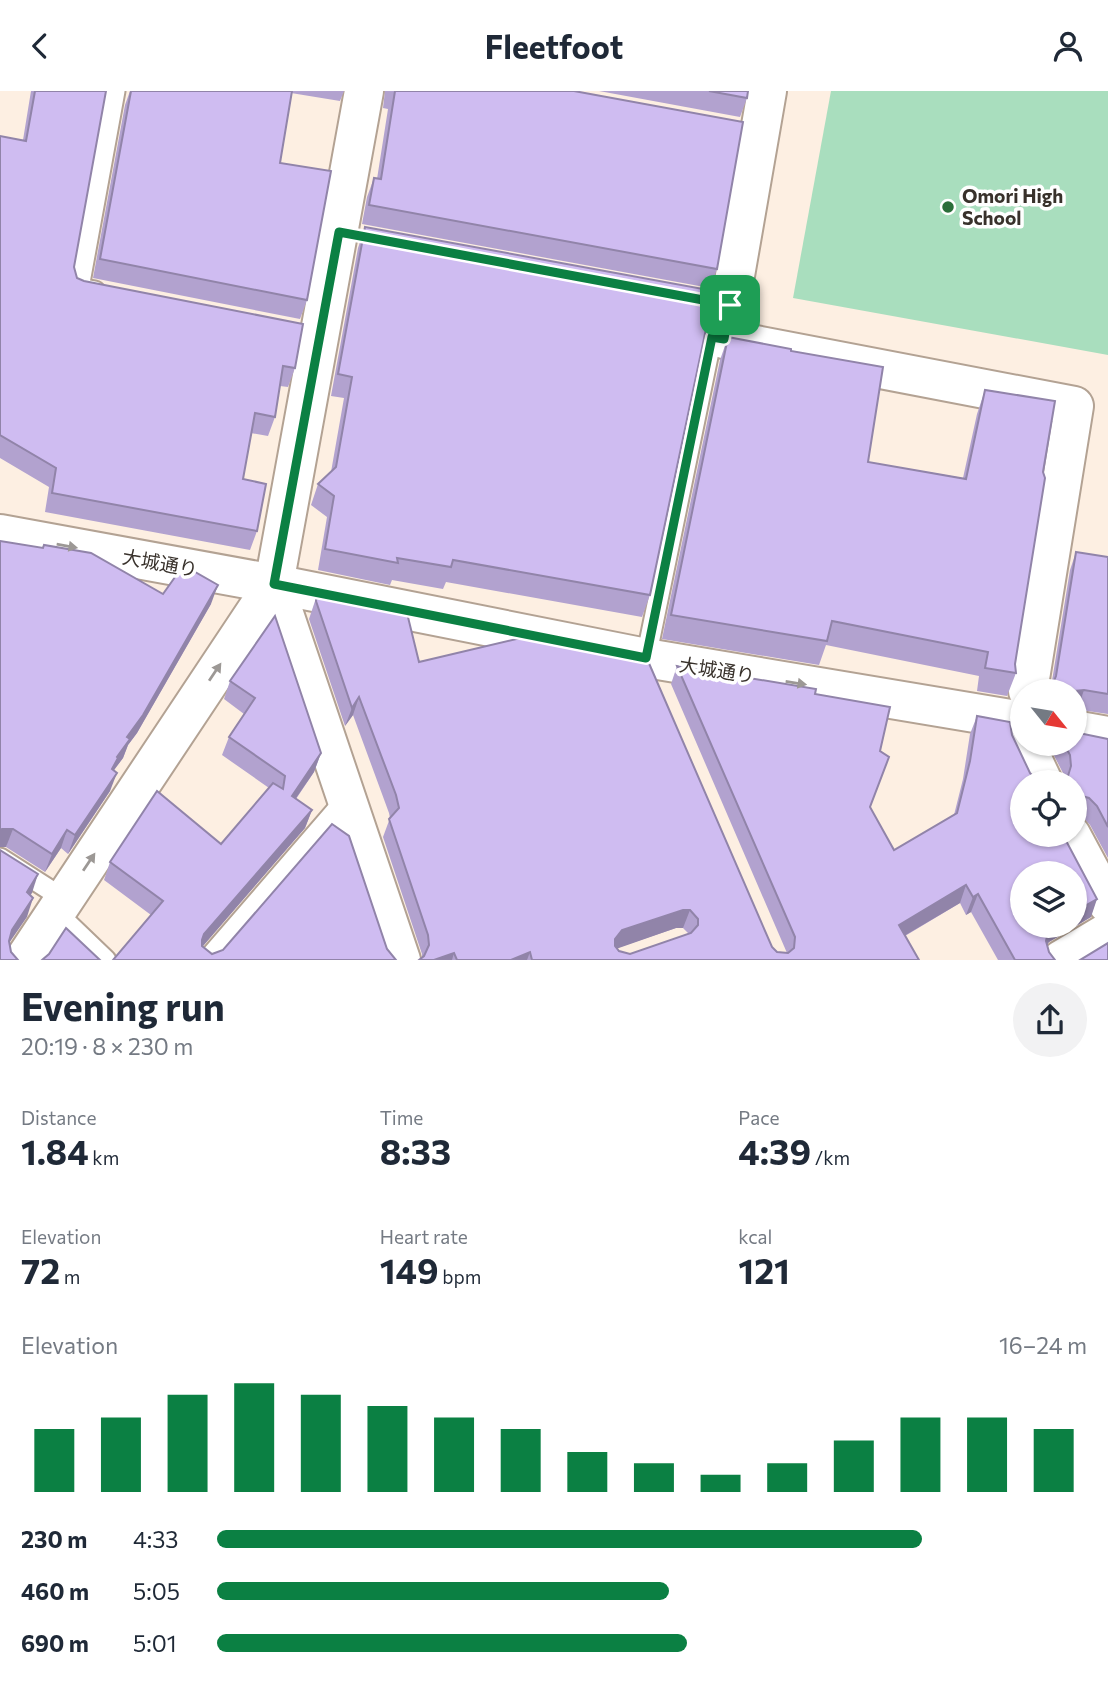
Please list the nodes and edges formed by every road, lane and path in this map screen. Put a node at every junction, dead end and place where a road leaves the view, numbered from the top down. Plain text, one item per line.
1 (115, 91) edge
2 (364, 91) edge
3 (767, 91) edge
4 (119, 296) edge
5 (724, 315) junction
6 (0, 534) edge
7 (274, 584) junction
8 (652, 670) junction
9 (1030, 679) edge
10 (1010, 719) edge
11 (1087, 732) edge
12 (1108, 736) edge
13 (346, 799) junction
14 (1077, 847) edge
15 (0, 858) edge
16 (1108, 904) edge
17 (60, 906) junction
18 (1108, 932) edge
19 (24, 960) edge
20 (106, 960) edge
21 (207, 960) edge
22 (401, 960) edge
23 (1061, 960) edge

1 - 4 lane
2 - 7 street
3 - 5 street
5 - 8 lane
5 - 9 street
6 -> 7 street, 大城通り
7 - 8 street, 大城通り
7 - 13 street
17 -> 7 street
8 -> 10 street, 大城通り
11 - 12 street
13 - 21 lane
13 - 22 street
14 - 16 street
15 - 17 lane
17 - 19 street
17 - 20 lane
18 - 23 street

